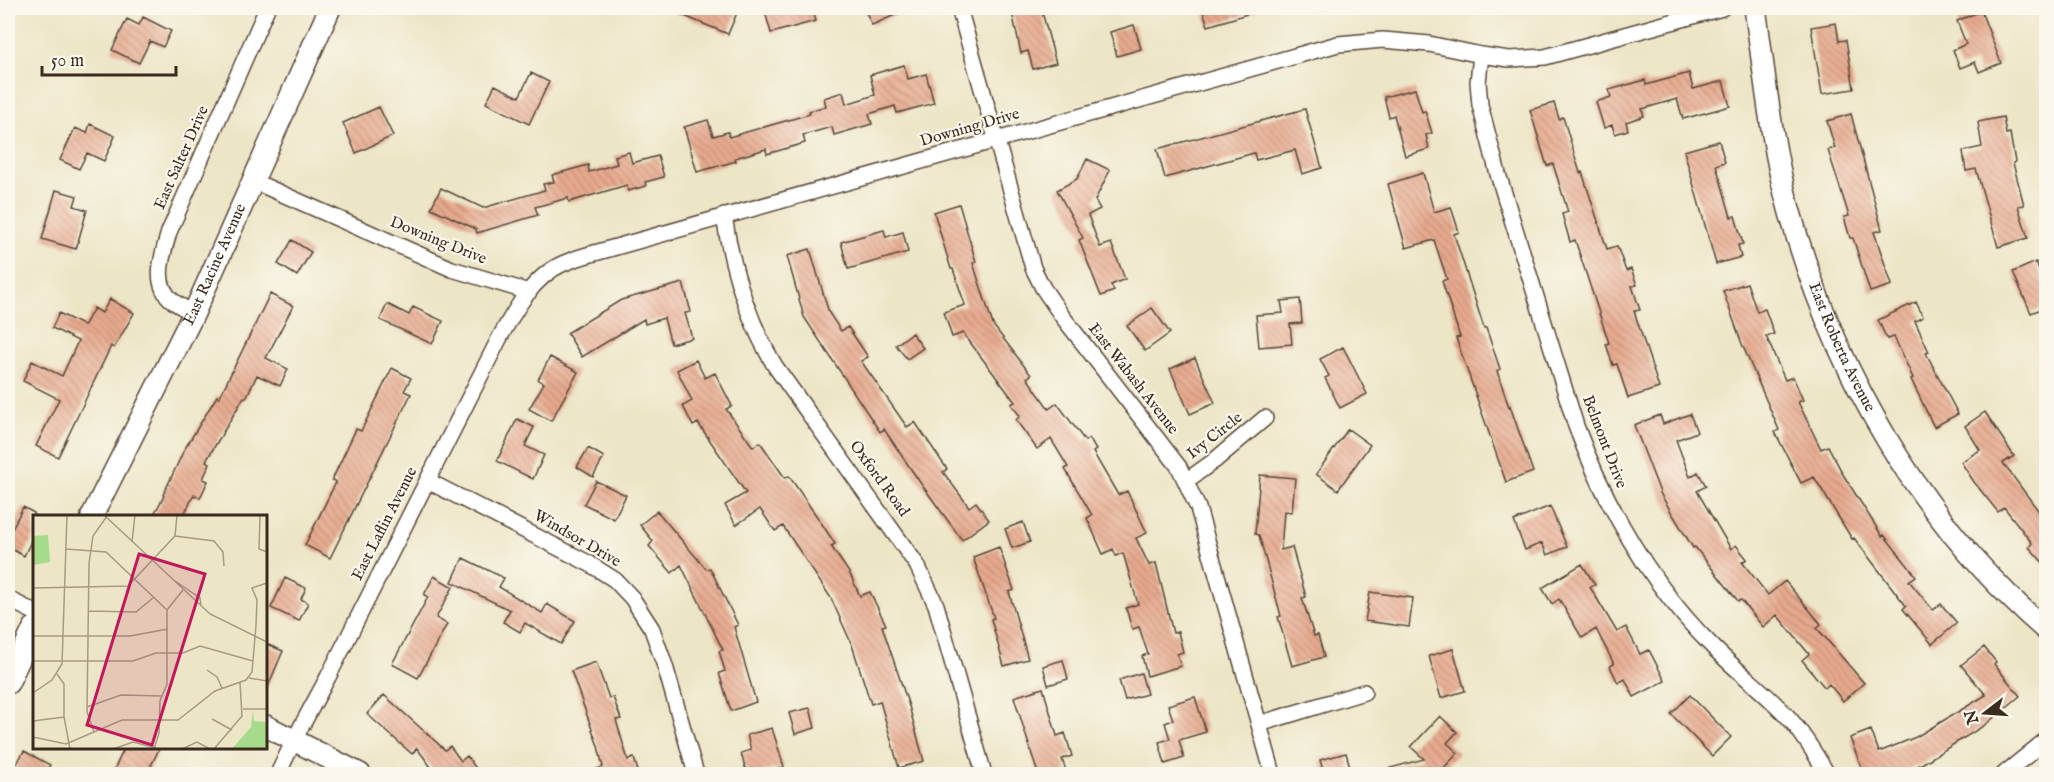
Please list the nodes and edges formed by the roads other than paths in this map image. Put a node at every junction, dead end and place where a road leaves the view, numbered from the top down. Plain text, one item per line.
1 (267, 8) edge
2 (330, 8) edge
3 (959, 8) edge
4 (1722, 8) edge
5 (1755, 8) edge
6 (1481, 55) junction
7 (996, 139) junction
8 (254, 181) junction
9 (724, 216) junction
10 (529, 292) junction
11 (195, 313) junction
12 (1265, 418) dead end
13 (428, 481) junction
14 (1186, 481) junction
15 (93, 515) edge
16 (8, 599) edge
17 (33, 612) edge
18 (33, 630) edge
19 (2046, 630) edge
20 (8, 683) edge
21 (1364, 692) dead end
22 (1259, 724) junction
23 (267, 726) edge
24 (294, 740) junction
25 (2046, 740) edge
26 (278, 774) edge
27 (360, 774) edge
28 (696, 774) edge
29 (984, 774) edge
30 (1274, 774) edge
31 (1827, 774) edge
32 (2004, 774) edge

1 - 11 street, East Salter Drive
2 - 8 street, East Racine Avenue
3 - 7 street, East Wabash Avenue
4 - 6 street, Downing Drive
5 - 19 street, East Roberta Avenue
6 - 7 street, Downing Drive
6 - 31 street, Belmont Drive
7 - 9 street, Downing Drive
7 - 14 street, East Wabash Avenue
8 - 10 street, Downing Drive
8 - 11 street, East Racine Avenue
9 - 10 street, Downing Drive
9 - 29 street, Oxford Road
10 - 13 street, East Laflin Avenue
11 - 15 street, East Racine Avenue
12 - 14 street, Ivy Circle
13 - 24 street, East Laflin Avenue
13 - 28 street, Windsor Drive
14 - 22 street, East Wabash Avenue
16 - 17 street
18 - 20 street
21 - 22 street
22 - 30 street, East Wabash Avenue
23 - 24 street
24 - 26 street, East Laflin Avenue
24 - 27 street
25 - 32 street

